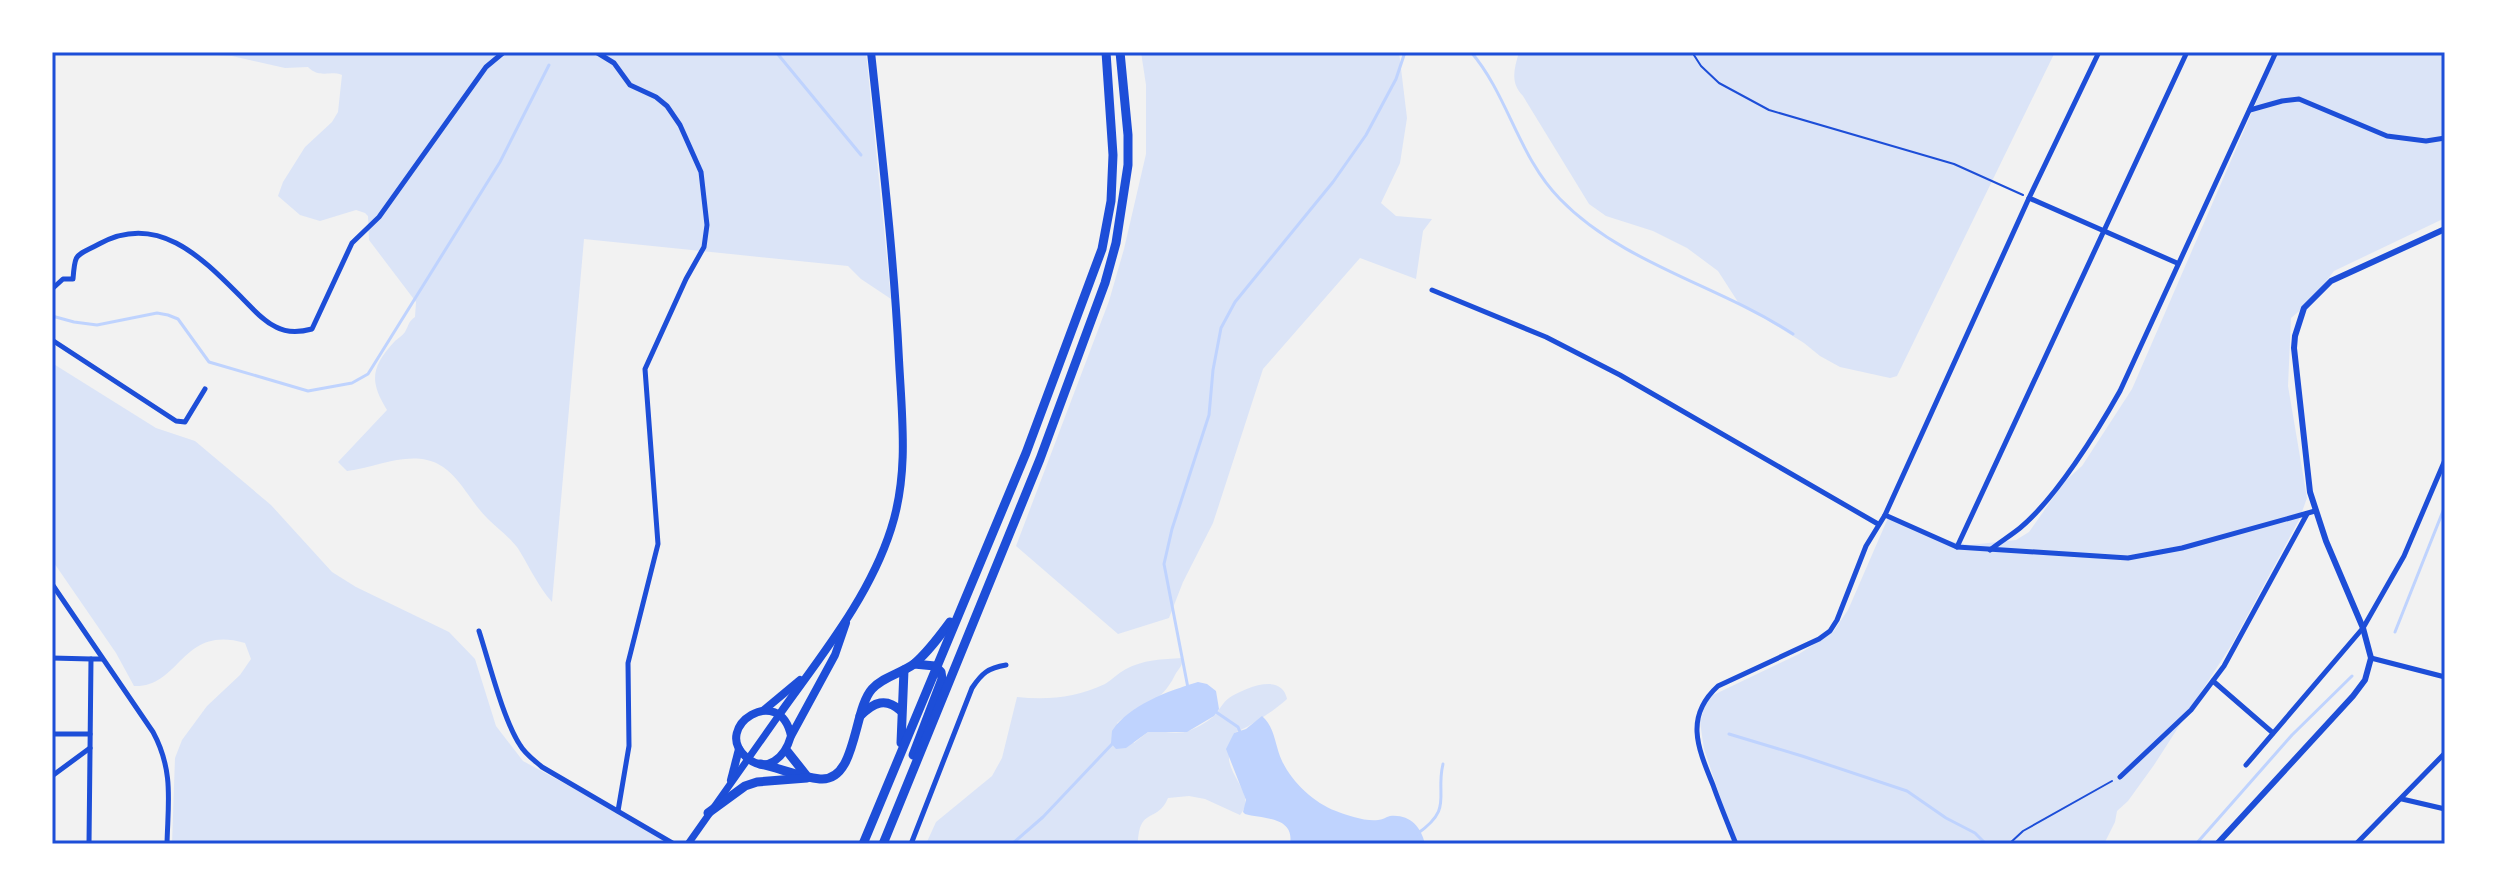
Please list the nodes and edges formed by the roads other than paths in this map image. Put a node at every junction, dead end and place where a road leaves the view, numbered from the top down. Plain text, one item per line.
1 (504, 52) edge
2 (596, 52) edge
3 (871, 52) edge
4 (1106, 52) edge
5 (1120, 52) edge
6 (2099, 52) edge
7 (2187, 52) edge
8 (2276, 52) edge
9 (2249, 110) junction
10 (2445, 138) edge
11 (2029, 198) junction
12 (2445, 229) edge
13 (2105, 230) junction
14 (2177, 263) junction
15 (52, 289) edge
16 (1432, 290) dead end
17 (52, 340) edge
18 (205, 389) dead end
19 (2445, 460) edge
20 (2315, 511) junction
21 (2307, 513) junction
22 (1885, 515) junction
23 (1878, 524) junction
24 (1957, 547) junction
25 (1990, 550) junction
26 (52, 584) edge
27 (960, 609) junction
28 (847, 616) junction
29 (2363, 628) junction
30 (479, 631) dead end
31 (52, 658) edge
32 (2371, 658) junction
33 (91, 659) junction
34 (103, 659) junction
35 (914, 664) junction
36 (1006, 665) dead end
37 (935, 666) junction
38 (904, 670) junction
39 (809, 672) junction
40 (2445, 677) edge
41 (2213, 681) junction
42 (764, 710) junction
43 (901, 711) junction
44 (779, 715) junction
45 (858, 718) junction
46 (2273, 733) junction
47 (52, 734) edge
48 (90, 734) junction
49 (791, 736) junction
50 (91, 747) junction
51 (739, 749) junction
52 (901, 750) junction
53 (787, 751) junction
54 (2445, 753) edge
55 (747, 759) junction
56 (760, 764) junction
57 (2246, 765) dead end
58 (52, 776) edge
59 (810, 776) junction
60 (2120, 777) road end
61 (731, 780) junction
62 (902, 797) junction
63 (2402, 799) junction
64 (2445, 809) edge
65 (618, 811) junction
66 (708, 813) junction
67 (89, 844) edge
68 (167, 844) edge
69 (674, 844) edge
70 (688, 844) edge
71 (863, 844) edge
72 (883, 844) edge
73 (911, 844) edge
74 (1736, 844) edge
75 (2217, 844) edge
76 (2356, 844) edge

1 - 15 street
2 - 65 street
3 - 28 main road
4 - 27 highway
5 - 62 highway
6 - 11 street
7 - 13 street
8 - 9 street
9 - 10 street
9 - 14 street
11 - 13 street
11 - 22 street
12 - 20 street
13 - 14 street
13 - 24 street
14 - 25 street
16 - 23 street
17 - 18 street
19 - 29 street
20 - 21 street
20 - 29 street
21 - 25 street
21 - 41 street
22 - 23 street
22 - 24 street
23 - 74 street
24 - 25 street
26 - 34 street
27 - 35 highway
27 - 37 highway
28 - 39 main road
28 - 49 main road
29 - 32 street
29 - 46 street
30 - 65 street
31 - 33 street
32 - 40 street
32 - 75 street
33 - 34 street
33 - 48 street
34 - 68 street
35 - 37 highway
35 - 38 highway
36 - 73 street
37 - 52 highway
37 - 62 highway
38 - 43 highway
38 - 45 highway
39 - 42 main road
39 - 44 main road
41 - 46 street
41 - 60 street
42 - 44 main road
42 - 51 main road
43 - 45 highway
43 - 52 highway
44 - 49 main road
44 - 55 main road
45 - 59 highway
46 - 57 street
47 - 48 street
48 - 50 street
49 - 53 main road
50 - 58 street
50 - 67 street
51 - 55 main road
51 - 61 main road
52 - 71 highway
53 - 56 main road
53 - 59 highway
54 - 63 street
55 - 56 main road
55 - 61 main road
56 - 59 highway
59 - 66 highway
61 - 66 main road
62 - 72 highway
63 - 64 street
63 - 76 street
65 - 69 street
66 - 70 main road

